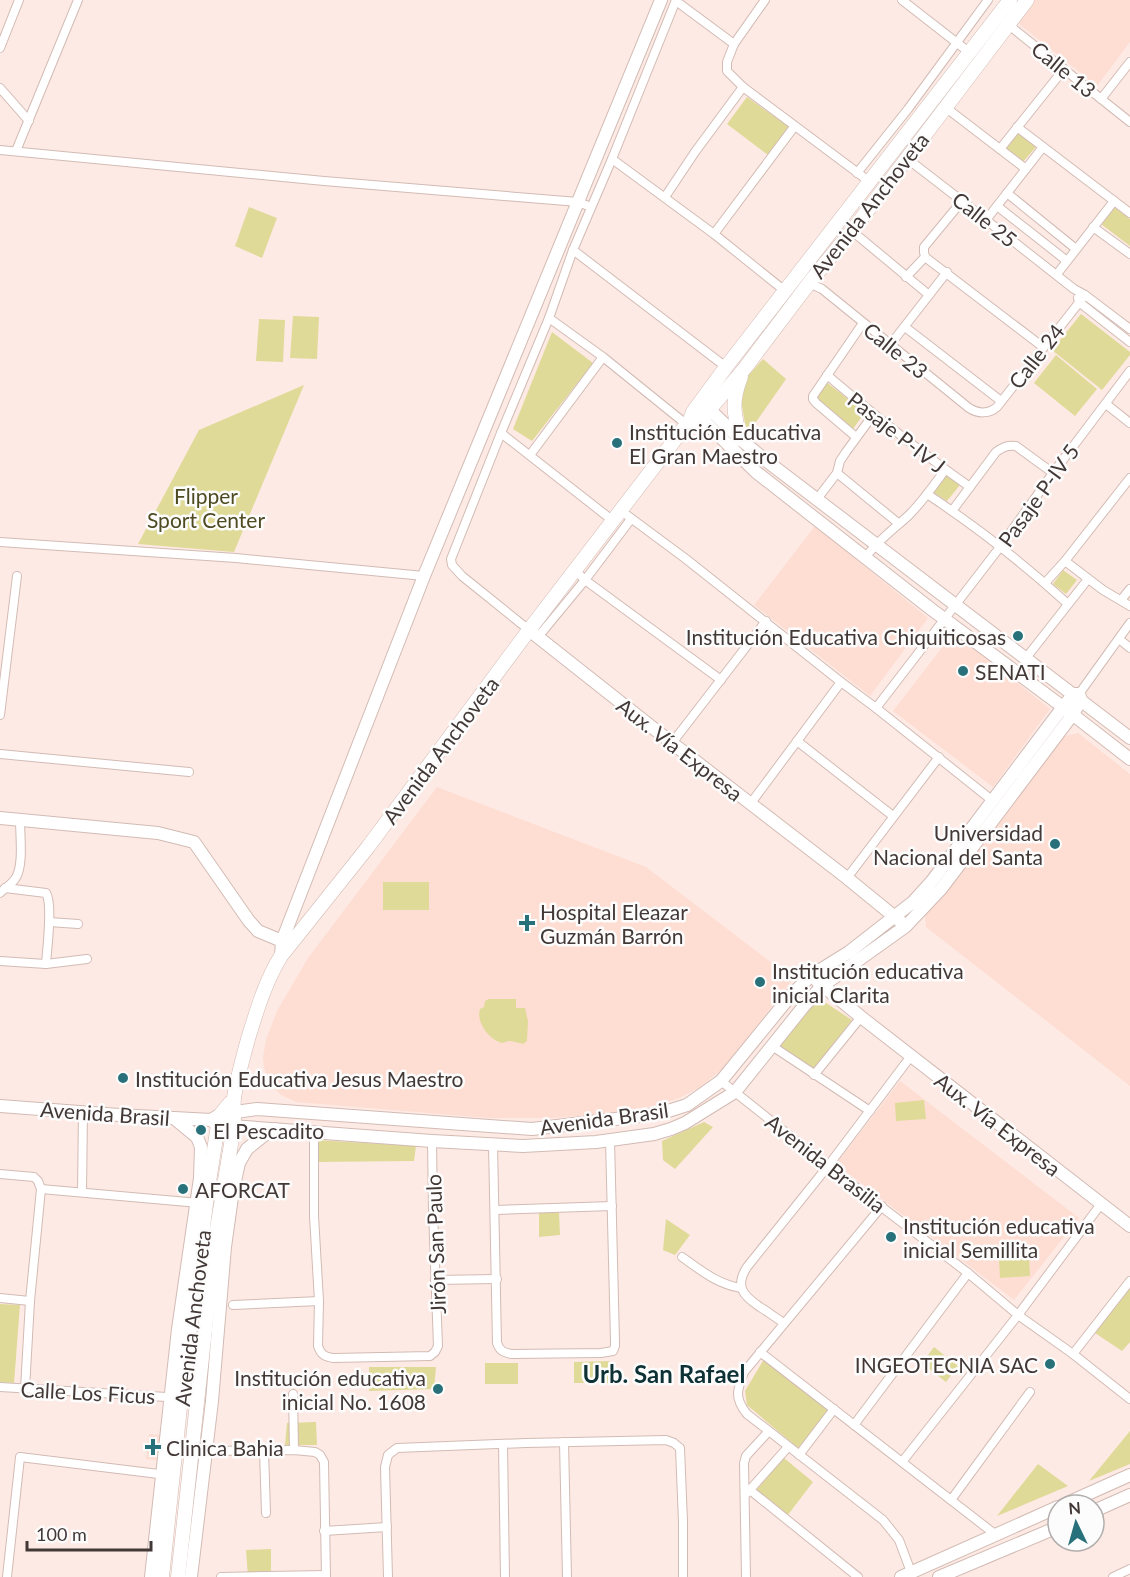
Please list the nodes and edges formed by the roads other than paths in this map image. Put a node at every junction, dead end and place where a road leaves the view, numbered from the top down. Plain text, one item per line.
1 (19, 0) edge
2 (78, 0) edge
3 (661, 0) edge
4 (765, 0) edge
5 (902, 0) edge
6 (988, 0) edge
7 (1010, 0) edge
8 (1027, 0) edge
9 (676, 1) edge
10 (1003, 20) junction
11 (956, 42) junction
12 (734, 44) junction
13 (0, 48) edge
14 (970, 53) junction
15 (1130, 62) edge
16 (1064, 69) junction
17 (743, 87) junction
18 (0, 88) edge
19 (1101, 99) junction
20 (945, 107) junction
21 (29, 121) junction
22 (1130, 122) edge
23 (794, 126) junction
24 (1017, 127) junction
25 (1043, 147) junction
26 (1000, 149) junction
27 (0, 150) edge
28 (16, 151) junction
29 (901, 154) junction
30 (612, 159) junction
31 (1026, 169) junction
32 (857, 173) junction
33 (870, 182) junction
34 (1007, 193) junction
35 (664, 197) junction
36 (962, 201) junction
37 (1114, 201) junction
38 (578, 202) junction
39 (997, 206) junction
40 (591, 207) junction
41 (1130, 213) edge
42 (986, 220) junction
43 (1093, 227) junction
44 (852, 231) junction
45 (714, 234) junction
46 (1076, 249) junction
47 (573, 250) junction
48 (1130, 254) edge
49 (925, 257) junction
50 (1067, 261) junction
51 (947, 272) junction
52 (1057, 274) junction
53 (906, 277) junction
54 (809, 283) junction
55 (786, 291) junction
56 (929, 295) junction
57 (1082, 298) junction
58 (549, 318) junction
59 (863, 323) junction
60 (905, 327) junction
61 (1130, 329) edge
62 (1130, 342) edge
63 (890, 345) junction
64 (1043, 347) junction
65 (603, 357) junction
66 (726, 367) junction
67 (745, 368) junction
68 (1130, 371) edge
69 (827, 375) junction
70 (1001, 401) junction
71 (1106, 404) junction
72 (984, 412) joint
73 (697, 414) junction
74 (873, 415) junction
75 (1130, 423) edge
76 (501, 433) junction
77 (856, 437) junction
78 (740, 439) junction
79 (530, 455) junction
80 (945, 470) junction
81 (837, 473) junction
82 (1053, 473) junction
83 (1130, 478) edge
84 (970, 487) junction
85 (927, 494) junction
86 (817, 499) junction
87 (952, 511) junction
88 (621, 516) junction
89 (898, 523) junction
90 (0, 543) edge
91 (875, 544) junction
92 (1000, 547) junction
93 (865, 558) junction
94 (1065, 561) junction
95 (580, 575) junction
96 (17, 576) dead end
97 (424, 576) junction
98 (1088, 579) junction
99 (1045, 583) junction
100 (1130, 589) edge
101 (1122, 600) junction
102 (956, 604) junction
103 (1068, 604) junction
104 (1130, 606) edge
105 (945, 618) junction
106 (766, 621) junction
107 (1130, 623) edge
108 (533, 634) junction
109 (1119, 639) junction
110 (1130, 648) edge
111 (1026, 658) junction
112 (721, 680) junction
113 (841, 682) junction
114 (1078, 696) junction
115 (876, 708) junction
116 (1068, 710) junction
117 (0, 715) edge
118 (1130, 738) edge
119 (797, 741) junction
120 (672, 743) junction
121 (0, 754) edge
122 (939, 757) junction
123 (1130, 759) edge
124 (189, 772) dead end
125 (993, 801) junction
126 (751, 803) junction
127 (893, 816) junction
128 (0, 818) edge
129 (20, 820) junction
130 (847, 878) junction
131 (3, 890) edge
132 (895, 916) junction
133 (49, 922) junction
134 (78, 924) dead end
135 (906, 927) junction
136 (282, 941) junction
137 (281, 956) junction
138 (87, 959) dead end
139 (0, 961) edge
140 (46, 964) junction
141 (812, 975) junction
142 (822, 986) junction
143 (861, 1017) junction
144 (772, 1046) junction
145 (911, 1056) junction
146 (814, 1074) junction
147 (721, 1081) junction
148 (735, 1092) junction
149 (0, 1106) edge
150 (870, 1111) junction
151 (83, 1112) junction
152 (224, 1114) junction
153 (649, 1115) junction
154 (174, 1118) junction
155 (234, 1126) junction
156 (275, 1129) junction
157 (314, 1133) junction
158 (654, 1134) junction
159 (610, 1140) junction
160 (432, 1142) junction
161 (493, 1144) junction
162 (828, 1166) junction
163 (0, 1174) edge
164 (41, 1189) junction
165 (82, 1192) junction
166 (201, 1204) junction
167 (1101, 1204) junction
168 (612, 1206) junction
169 (882, 1206) junction
170 (495, 1210) junction
171 (1130, 1226) edge
172 (682, 1257) dead end
173 (968, 1273) junction
174 (496, 1279) junction
175 (435, 1280) junction
176 (1130, 1281) edge
177 (741, 1288) junction
178 (0, 1298) edge
179 (30, 1301) junction
180 (319, 1301) junction
181 (233, 1305) dead end
182 (1018, 1315) junction
183 (784, 1323) junction
184 (760, 1352) junction
185 (1073, 1354) junction
186 (0, 1388) edge
187 (25, 1389) junction
188 (1030, 1392) dead end
189 (293, 1394) dead end
190 (176, 1397) junction
191 (197, 1399) junction
192 (1130, 1399) edge
193 (212, 1401) junction
194 (834, 1409) junction
195 (854, 1425) junction
196 (768, 1432) junction
197 (564, 1442) junction
198 (503, 1444) junction
199 (788, 1447) junction
200 (264, 1450) junction
201 (294, 1450) junction
202 (206, 1451) junction
203 (799, 1455) junction
204 (902, 1462) junction
205 (168, 1475) junction
206 (1130, 1475) edge
207 (747, 1492) junction
208 (1090, 1493) edge
209 (1130, 1495) edge
210 (951, 1500) junction
211 (1106, 1506) edge
212 (1046, 1512) edge
213 (266, 1513) dead end
214 (387, 1527) junction
215 (324, 1531) junction
216 (1046, 1532) edge
217 (996, 1535) junction
218 (1130, 1569) edge
219 (906, 1575) edge
220 (326, 1576) edge
221 (8, 1577) edge
222 (151, 1577) edge
223 (162, 1577) edge
224 (178, 1577) edge
225 (191, 1577) edge
226 (221, 1577) edge
227 (388, 1577) edge
228 (506, 1577) edge
229 (567, 1577) edge
230 (683, 1577) edge
231 (746, 1577) edge
232 (858, 1577) edge
233 (939, 1577) edge
234 (1113, 1577) edge

1 - 13 street
2 - 21 street
3 - 38 main road
4 - 12 street
5 - 11 street
6 - 11 street
7 - 10 main road, Avenida Anchoveta
8 - 10 main road, Avenida Anchoveta
9 - 12 street
9 - 30 street
10 - 14 main road, Avenida Anchoveta
10 - 16 street, Calle 13
10 - 20 main road, Avenida Anchoveta
11 - 14 street
11 - 32 street
12 - 17 street
14 - 29 main road, Avenida Anchoveta
15 - 19 street
16 - 19 street, Calle 13
16 - 24 street
17 - 23 street
17 - 35 street
18 - 21 street
19 - 22 street, Calle 13
20 - 26 street
20 - 29 main road, Avenida Anchoveta
21 - 28 street
23 - 32 street
23 - 45 street
24 - 25 street
24 - 26 street
25 - 31 street
25 - 37 street
26 - 31 street
27 - 28 street
28 - 38 street
29 - 33 main road, Avenida Anchoveta
29 - 36 street, Calle 25
29 - 44 main road, Avenida Anchoveta
30 - 35 street
30 - 40 street
31 - 34 street
32 - 33 street
33 - 55 main road, Avenida Anchoveta
34 - 39 street
34 - 46 street
35 - 45 street
36 - 42 street, Calle 25
36 - 49 street
37 - 41 street
37 - 43 street
38 - 40 street
38 - 97 main road
39 - 42 street
39 - 50 street
40 - 47 street
42 - 52 street, Calle 25
43 - 46 street
43 - 48 street
44 - 53 street
44 - 54 main road, Avenida Anchoveta
45 - 55 street
46 - 50 street
47 - 58 street
47 - 66 street
49 - 51 street
49 - 53 street
50 - 52 street
51 - 56 street
51 - 64 street
52 - 57 street, Calle 25
53 - 56 street
54 - 59 street, Calle 23
54 - 67 main road, Avenida Anchoveta
55 - 66 main road, Avenida Anchoveta
56 - 60 street
57 - 61 street
57 - 62 street
57 - 64 street, Calle 24
58 - 65 street
58 - 76 street
59 - 63 street, Calle 23
59 - 69 street
60 - 63 street
60 - 70 street
63 - 72 street, Calle 23
64 - 70 street, Calle 24
65 - 73 street
65 - 79 street
66 - 73 main road, Avenida Anchoveta
67 - 73 main road, Avenida Anchoveta
67 - 78 main road
68 - 71 street, Pasaje P-IV 5
69 - 74 street, Pasaje P-IV J
69 - 77 street
70 - 72 street, Calle 24
71 - 75 street
71 - 82 street, Pasaje P-IV 5
73 - 78 main road
73 - 88 main road, Avenida Anchoveta
73 - 93 main road
74 - 77 street
74 - 80 street, Pasaje P-IV J
76 - 79 street
76 - 108 street, Aux. Vía Expresa
77 - 81 street
78 - 86 main road
79 - 88 street
80 - 84 street, Pasaje P-IV J
80 - 85 street
81 - 86 street
81 - 89 street
82 - 84 street
82 - 92 street, Pasaje P-IV 5
83 - 94 street
84 - 87 street
85 - 87 street
85 - 89 street
86 - 91 main road
87 - 92 street
88 - 95 main road, Avenida Anchoveta
88 - 95 street
88 - 106 street
89 - 91 street
90 - 97 street
91 - 93 street
91 - 102 main road
92 - 99 street
92 - 102 street, Pasaje P-IV 5
93 - 105 main road
94 - 98 street
94 - 99 street
95 - 108 main road, Avenida Anchoveta
95 - 112 street
96 - 117 street
97 - 136 main road
98 - 101 street
98 - 103 street
99 - 103 street
100 - 101 street
101 - 104 street
102 - 105 street, Pasaje P-IV 5
102 - 111 main road
103 - 111 street
105 - 115 street, Pasaje P-IV 5
105 - 116 main road
106 - 112 street
106 - 113 street
107 - 109 street
108 - 120 main road, Aux. Vía Expresa
108 - 137 main road, Avenida Anchoveta
109 - 110 street
109 - 114 street
111 - 114 main road
112 - 120 street
113 - 115 street
113 - 119 street
114 - 116 main road, Avenida Brasil
114 - 118 main road
115 - 122 street
116 - 123 main road
116 - 125 main road, Avenida Brasil
116 - 135 main road, Avenida Brasil
119 - 126 street
119 - 127 street
120 - 126 main road, Aux. Vía Expresa
121 - 124 street
122 - 125 street
122 - 127 street
125 - 132 main road, Avenida Brasil
126 - 130 main road, Aux. Vía Expresa
127 - 130 street
128 - 129 main road
129 - 131 street
129 - 136 main road
130 - 132 main road, Aux. Vía Expresa
131 - 133 street
132 - 135 main road, Aux. Vía Expresa
132 - 141 main road, Avenida Brasil
133 - 134 street
133 - 140 street
135 - 142 main road, Avenida Brasil
136 - 137 main road
137 - 152 main road, Avenida Anchoveta
138 - 140 street
139 - 140 street
141 - 142 main road, Aux. Vía Expresa
141 - 147 main road, Avenida Brasil
142 - 143 main road, Aux. Vía Expresa
142 - 144 main road, Avenida Brasil
143 - 145 main road, Aux. Vía Expresa
143 - 146 street
144 - 146 street
144 - 148 main road, Avenida Brasil
145 - 150 street
145 - 167 main road, Aux. Vía Expresa
146 - 150 street
147 - 148 street, Avenida Brasilia
147 - 153 main road, Avenida Brasil
148 - 158 main road, Avenida Brasil
148 - 162 street, Avenida Brasilia
149 - 151 main road, Avenida Brasil
150 - 162 street
151 - 154 main road, Avenida Brasil
151 - 165 street
152 - 153 main road, Avenida Brasil
152 - 154 main road, Avenida Brasil
152 - 155 main road, Avenida Anchoveta
152 - 166 main road, Avenida Anchoveta
153 - 158 main road
154 - 166 main road
155 - 156 main road, Avenida Brasil
155 - 191 main road, Avenida Anchoveta
156 - 157 main road, Avenida Brasil
156 - 193 main road
157 - 160 main road, Avenida Brasil
157 - 180 street
158 - 159 main road, Avenida Brasil
159 - 161 main road, Avenida Brasil
159 - 168 street
160 - 161 main road, Avenida Brasil
160 - 175 street, Jirón San Paulo
161 - 170 street
162 - 169 street, Avenida Brasilia
162 - 177 street
163 - 164 street
164 - 165 street
164 - 179 street
165 - 166 street
166 - 190 main road, Avenida Anchoveta
167 - 171 main road, Aux. Vía Expresa
167 - 182 street
168 - 170 street
168 - 174 street
169 - 173 street, Avenida Brasilia
169 - 183 street
170 - 174 street
172 - 177 street
173 - 182 street, Avenida Brasilia
173 - 195 street
174 - 175 street
175 - 180 street, Jirón San Paulo
176 - 185 street
177 - 183 street
178 - 179 street
179 - 187 street
180 - 181 street
182 - 185 street, Avenida Brasilia
182 - 204 street
183 - 184 street
184 - 194 street
184 - 196 street
185 - 192 street, Avenida Brasilia
186 - 187 street, Calle Los Ficus
187 - 190 street, Calle Los Ficus
188 - 210 street
189 - 201 street
190 - 191 street, Calle Los Ficus
190 - 205 main road, Avenida Anchoveta
191 - 193 street, Calle Los Ficus
191 - 224 main road, Avenida Anchoveta
193 - 202 main road
194 - 195 street
194 - 203 street
195 - 204 street
196 - 199 street
196 - 207 street
197 - 198 street
197 - 229 street
197 - 230 street
198 - 214 street
198 - 228 street
199 - 203 street
199 - 207 street
200 - 201 street
200 - 202 street
200 - 213 street
201 - 215 street
202 - 225 main road
203 - 219 street
204 - 210 street
205 - 221 street
205 - 222 main road
205 - 223 main road, Avenida Anchoveta
206 - 208 main road
207 - 231 street
207 - 232 street
209 - 211 main road
210 - 217 street
212 - 217 main road
214 - 215 street
214 - 227 street
215 - 220 street
216 - 233 main road
217 - 219 main road
218 - 234 street
220 - 226 street

